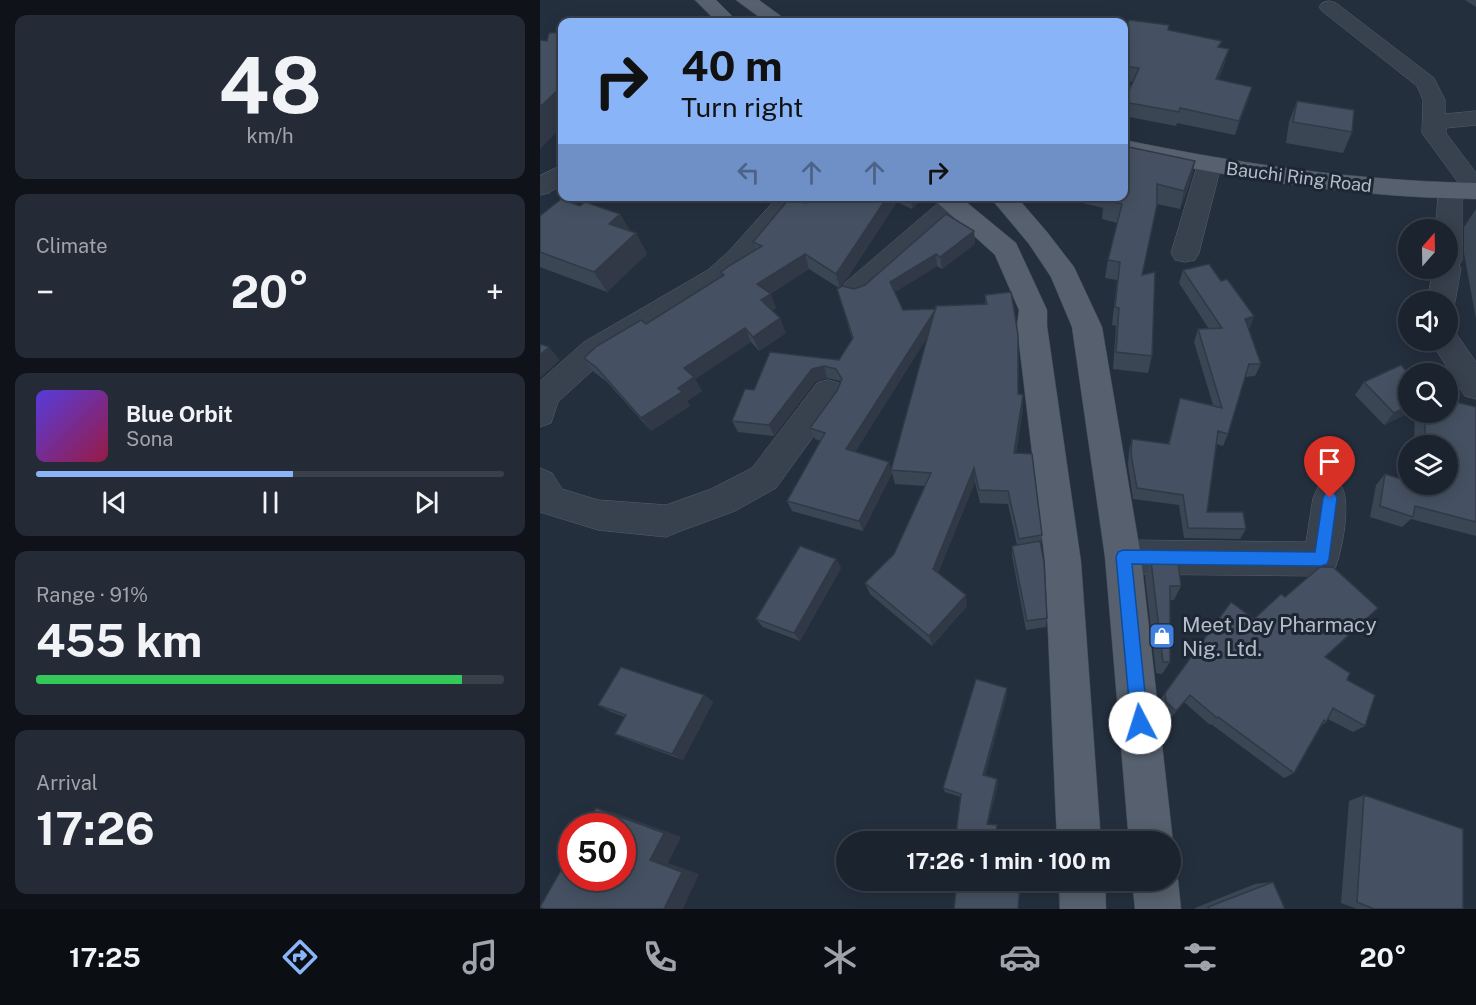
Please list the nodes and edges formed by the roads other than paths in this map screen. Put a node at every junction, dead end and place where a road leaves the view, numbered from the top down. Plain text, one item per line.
1 (705, 0) edge
2 (747, 0) edge
3 (1329, 7) dead end
4 (724, 18) edge
5 (773, 18) edge
6 (1476, 118) edge
7 (1433, 122) junction
8 (1128, 148) edge
9 (1209, 166) junction
10 (558, 176) edge
11 (540, 187) edge
12 (1468, 191) edge
13 (790, 201) edge
14 (946, 201) edge
15 (948, 201) edge
16 (1005, 201) edge
17 (1458, 226) edge
18 (1185, 253) dead end
19 (856, 289) edge
20 (1452, 351) edge
21 (1476, 387) edge
22 (828, 392) dead end
23 (540, 414) edge
24 (540, 484) edge
25 (1330, 498) dead end
26 (1123, 557) junction
27 (1078, 831) edge
28 (1150, 831) edge
29 (1082, 891) edge
30 (1156, 891) edge
31 (1083, 909) edge
32 (1158, 909) edge

1 - 4 main road
2 - 5 main road
3 - 7 street
6 - 7 street
7 - 12 street
8 - 9 main road, Bauchi Ring Road
9 - 12 main road, Bauchi Ring Road
9 - 18 street
10 - 11 street
12 - 17 street
13 - 23 street
14 - 19 street
15 - 27 main road
16 - 26 main road
20 - 21 street
22 - 24 street
25 - 26 street
26 - 28 main road
29 - 31 main road
30 - 32 main road

